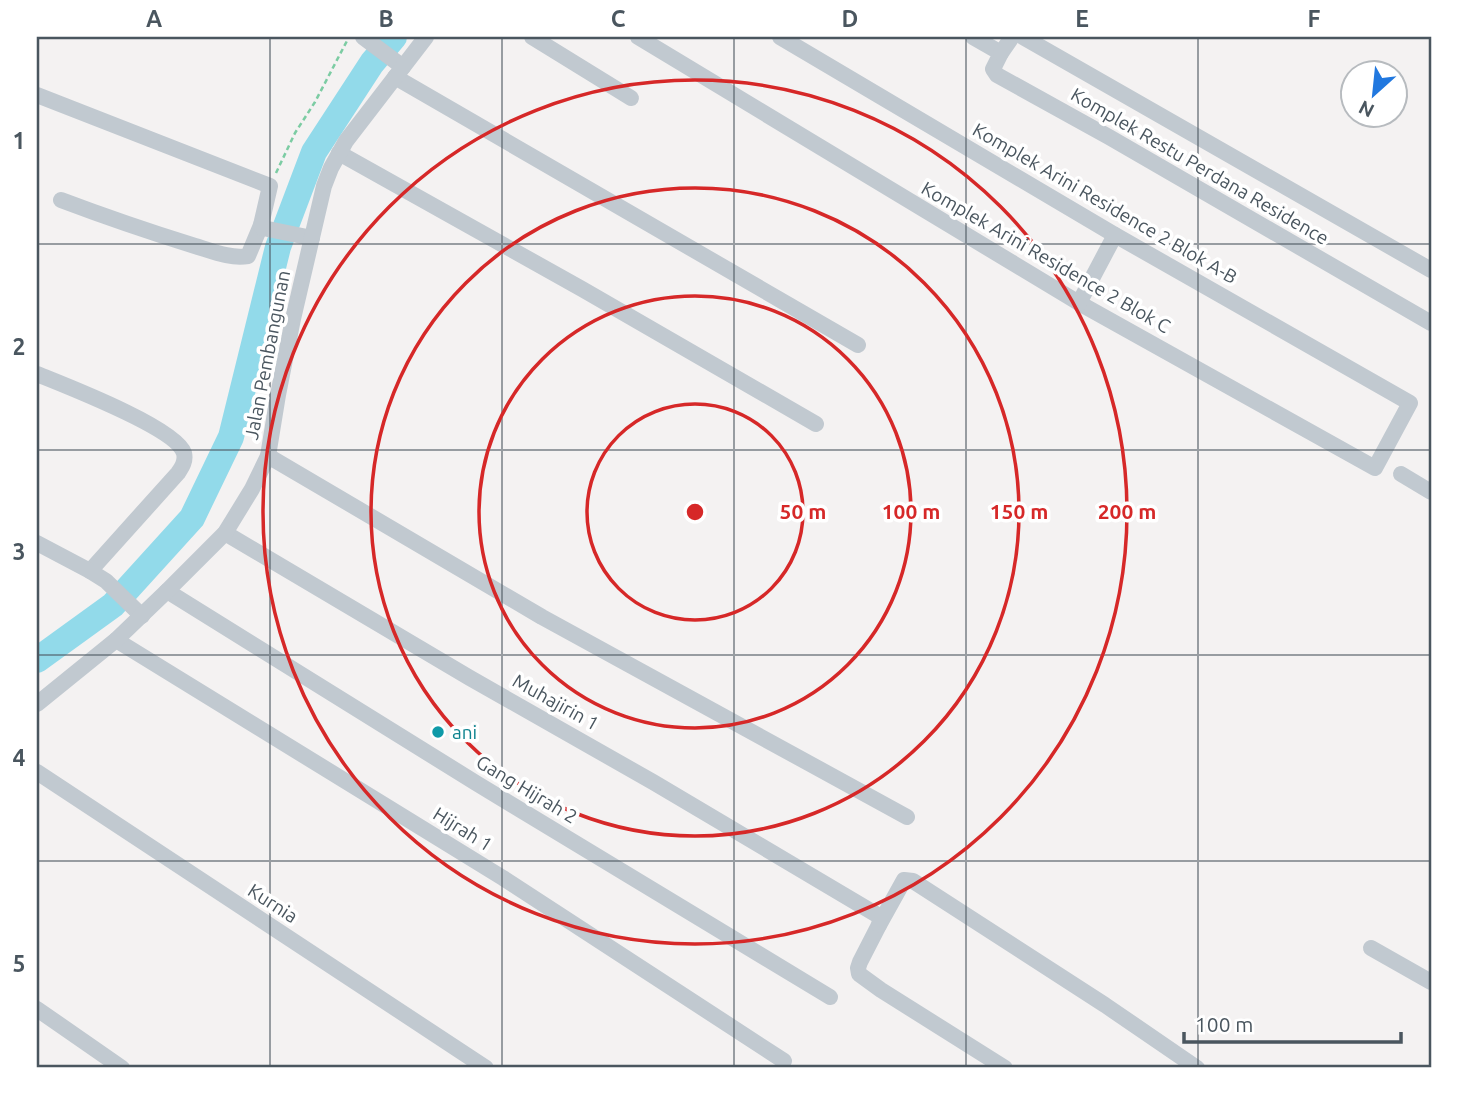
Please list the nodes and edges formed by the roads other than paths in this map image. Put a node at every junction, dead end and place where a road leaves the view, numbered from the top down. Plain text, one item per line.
1 (426, 37) edge
2 (532, 37) edge
3 (638, 37) edge
4 (779, 37) edge
5 (973, 37) edge
6 (1012, 37) edge
7 (1023, 37) edge
8 (367, 39) edge
9 (1001, 53) junction
10 (400, 70) junction
11 (37, 95) edge
12 (631, 98) dead end
13 (339, 153) junction
14 (61, 200) dead end
15 (267, 228) junction
16 (1115, 235) junction
17 (306, 237) junction
18 (1431, 270) edge
19 (1079, 303) junction
20 (1431, 323) edge
21 (858, 345) dead end
22 (37, 373) edge
23 (1410, 403) joint
24 (816, 424) dead end
25 (268, 456) junction
26 (1401, 474) dead end
27 (1431, 492) edge
28 (225, 533) junction
29 (37, 543) edge
30 (90, 571) junction
31 (167, 591) junction
32 (142, 616) junction
33 (116, 640) junction
34 (39, 697) edge
35 (37, 772) edge
36 (907, 817) dead end
37 (879, 925) junction
38 (1371, 948) dead end
39 (1431, 982) edge
40 (830, 998) dead end
41 (37, 1009) edge
42 (784, 1061) dead end
43 (122, 1068) edge
44 (486, 1068) edge
45 (1005, 1068) edge
46 (1197, 1068) edge

1 - 10 street, Jalan Pembangunan
2 - 12 street
3 - 19 street, Komplek Arini Residence 2 Blok C
4 - 16 street, Komplek Arini Residence 2 Blok A-B
5 - 9 street
6 - 9 street
7 - 18 street
8 - 10 street
9 - 20 street, Komplek Restu Perdana Residence
10 - 13 street, Jalan Pembangunan
10 - 21 street
11 - 15 street
13 - 17 street, Jalan Pembangunan
13 - 24 street
14 - 15 street
15 - 17 street
16 - 19 street
16 - 23 street, Komplek Arini Residence 2 Blok A-B
17 - 25 street, Jalan Pembangunan
19 - 23 street, Komplek Arini Residence 2 Blok C
22 - 30 street
25 - 28 street, Jalan Pembangunan
25 - 36 street
26 - 27 street
28 - 31 street, Jalan Pembangunan
28 - 37 street, Muhajirin 1
29 - 30 street
30 - 32 street
31 - 32 street, Jalan Pembangunan
31 - 40 street, Gang Hijrah 2
32 - 33 street, Jalan Pembangunan
33 - 34 street, Jalan Pembangunan
33 - 42 street, Hijrah 1
35 - 44 street, Kurnia
37 - 45 street
37 - 46 street
38 - 39 street
41 - 43 street

